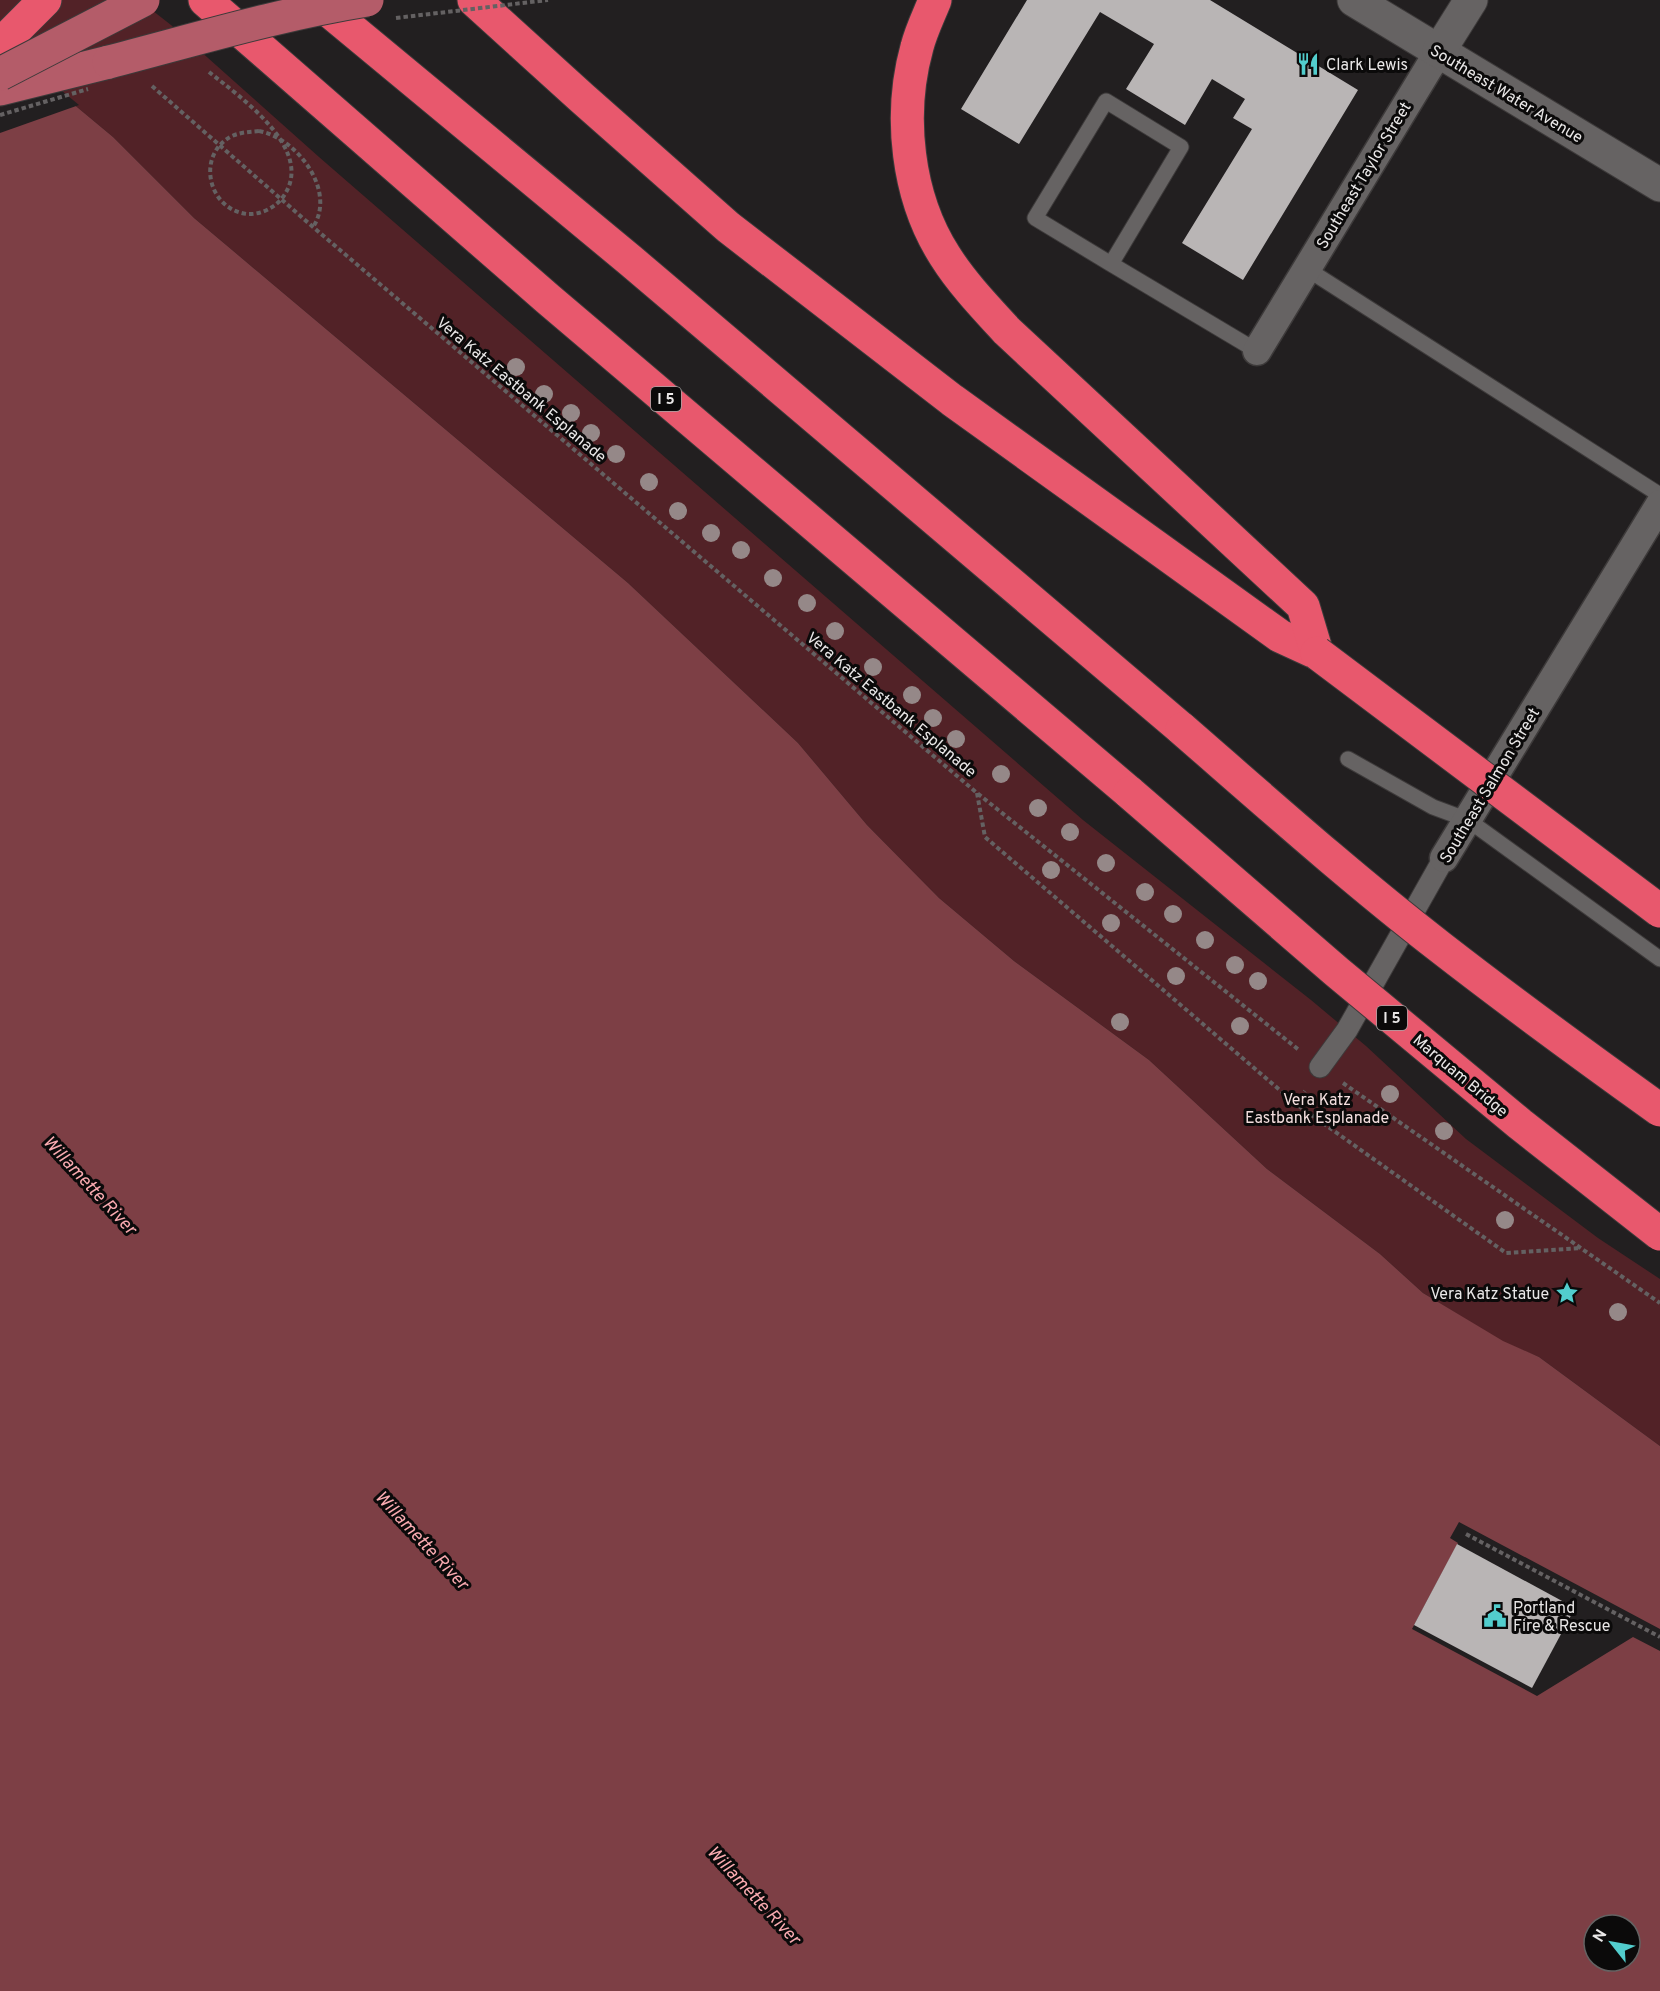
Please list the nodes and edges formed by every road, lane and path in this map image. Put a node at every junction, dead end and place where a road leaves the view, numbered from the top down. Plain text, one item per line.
1 (45, 0) edge
2 (143, 0) edge
3 (206, 0) edge
4 (315, 0) edge
5 (367, 0) edge
6 (474, 0) edge
7 (935, 0) edge
8 (1354, 0) edge
9 (1471, 0) edge
10 (0, 45) edge
11 (1438, 51) junction
12 (206, 70) dead end
13 (0, 74) edge
14 (146, 82) dead end
15 (0, 89) edge
16 (1660, 185) edge
17 (313, 227) junction
18 (1111, 264) junction
19 (1307, 269) junction
20 (1257, 351) joint
21 (1660, 495) edge
22 (1660, 504) edge
23 (1317, 653) junction
24 (1348, 759) dead end
25 (977, 793) junction
26 (1468, 820) junction
27 (1444, 858) joint
28 (1660, 911) edge
29 (1660, 959) edge
30 (1320, 1067) junction
31 (1660, 1110) edge
32 (1660, 1234) edge
33 (1581, 1248) junction
34 (1660, 1303) edge
35 (1466, 1534) dead end
36 (1660, 1637) edge

1 - 10 highway
2 - 13 main road, bridge
3 - 32 highway, Marquam Bridge / I 5, bridge
4 - 31 highway, bridge
5 - 15 main road, bridge
6 - 23 highway
7 - 23 highway
8 - 11 street, Southeast Water Avenue
9 - 11 street, Southeast Taylor Street
11 - 16 street, Southeast Water Avenue
11 - 19 street, Southeast Taylor Street
12 - 17 path, bridge
14 - 17 path, Vera Katz Eastbank Esplanade
17 - 25 path, Vera Katz Eastbank Esplanade
18 - 18 lane
18 - 20 lane
19 - 20 street, Southeast Taylor Street
19 - 21 lane
22 - 26 street, Southeast Salmon Street
23 - 28 highway, bridge
24 - 26 lane
25 - 30 path, Vera Katz Eastbank Esplanade
25 - 33 path, Vera Katz Eastbank Esplanade
26 - 27 street, Southeast Salmon Street
26 - 29 lane
27 - 30 street, Southeast Salmon Street
30 - 33 path, Vera Katz Eastbank Esplanade
33 - 34 path, Vera Katz Eastbank Esplanade
35 - 36 path

